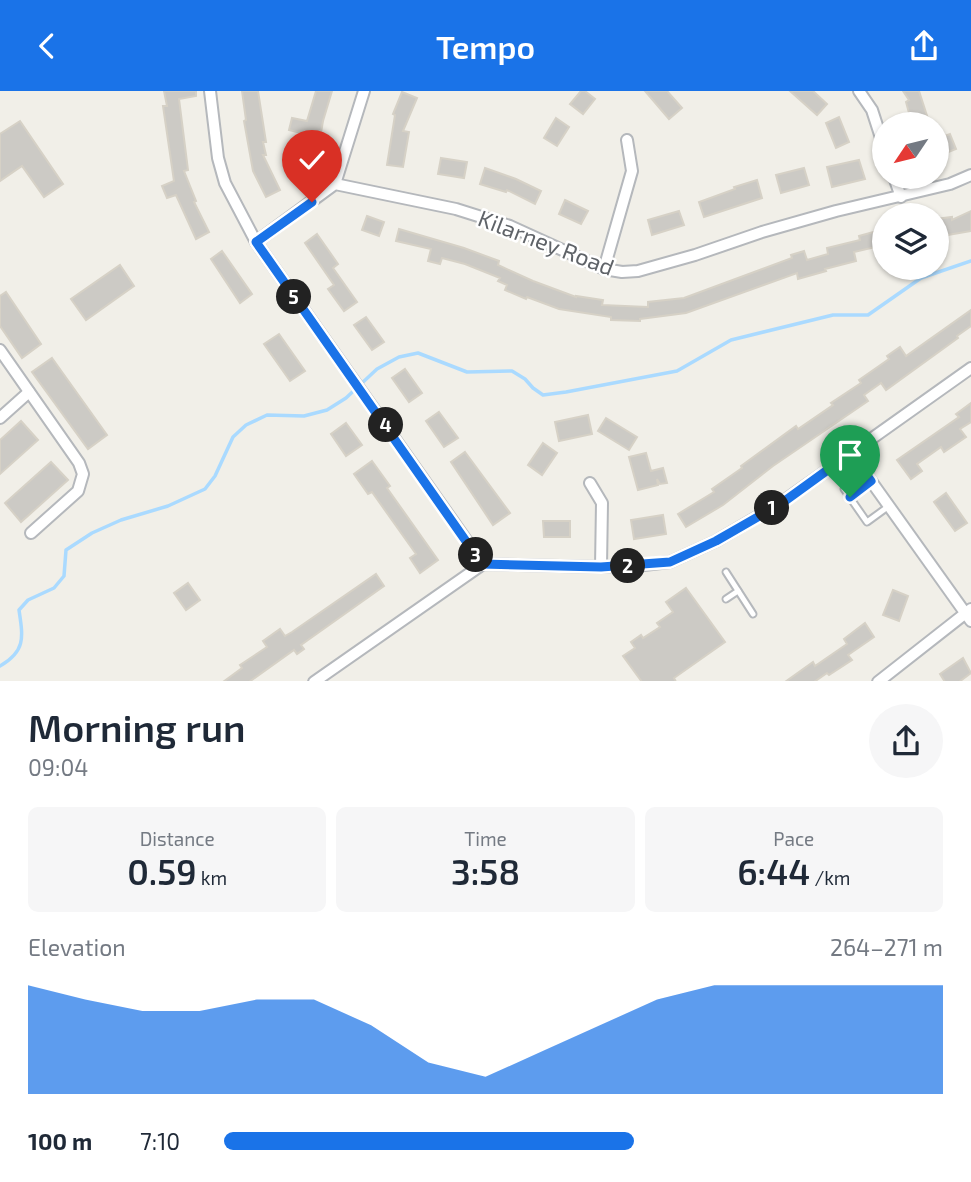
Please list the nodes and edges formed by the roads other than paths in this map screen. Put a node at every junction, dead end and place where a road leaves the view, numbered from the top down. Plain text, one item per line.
1 (210, 91) edge
2 (363, 91) edge
3 (859, 91) edge
4 (873, 112) edge
5 (627, 140) dead end
6 (971, 175) edge
7 (335, 184) junction
8 (898, 189) edge
9 (901, 197) junction
10 (256, 242) junction
11 (604, 269) junction
12 (0, 350) edge
13 (971, 368) edge
14 (29, 392) junction
15 (0, 418) edge
16 (851, 453) junction
17 (871, 481) junction
18 (590, 483) dead end
19 (844, 489) dead end
20 (850, 497) junction
21 (889, 506) junction
22 (31, 534) dead end
23 (482, 564) junction
24 (601, 567) junction
25 (726, 572) dead end
26 (738, 591) junction
27 (726, 599) dead end
28 (753, 614) dead end
29 (969, 615) edge
30 (314, 681) edge
31 (878, 681) edge

1 - 10 street
2 - 7 street
3 - 4 street
5 - 11 street
6 - 9 street, Kilarney Road
7 - 10 street
7 - 11 street, Kilarney Road
8 - 9 street
9 - 11 street, Kilarney Road
10 - 23 street
12 - 14 street
13 - 16 street
14 - 15 street
14 - 22 street
16 - 17 street
16 - 24 street
17 - 20 lane
17 - 21 street
18 - 24 street
19 - 20 lane
20 - 21 lane
21 - 29 street
23 - 24 street
23 - 30 street
25 - 26 lane
26 - 27 lane
26 - 28 lane
29 - 31 street

